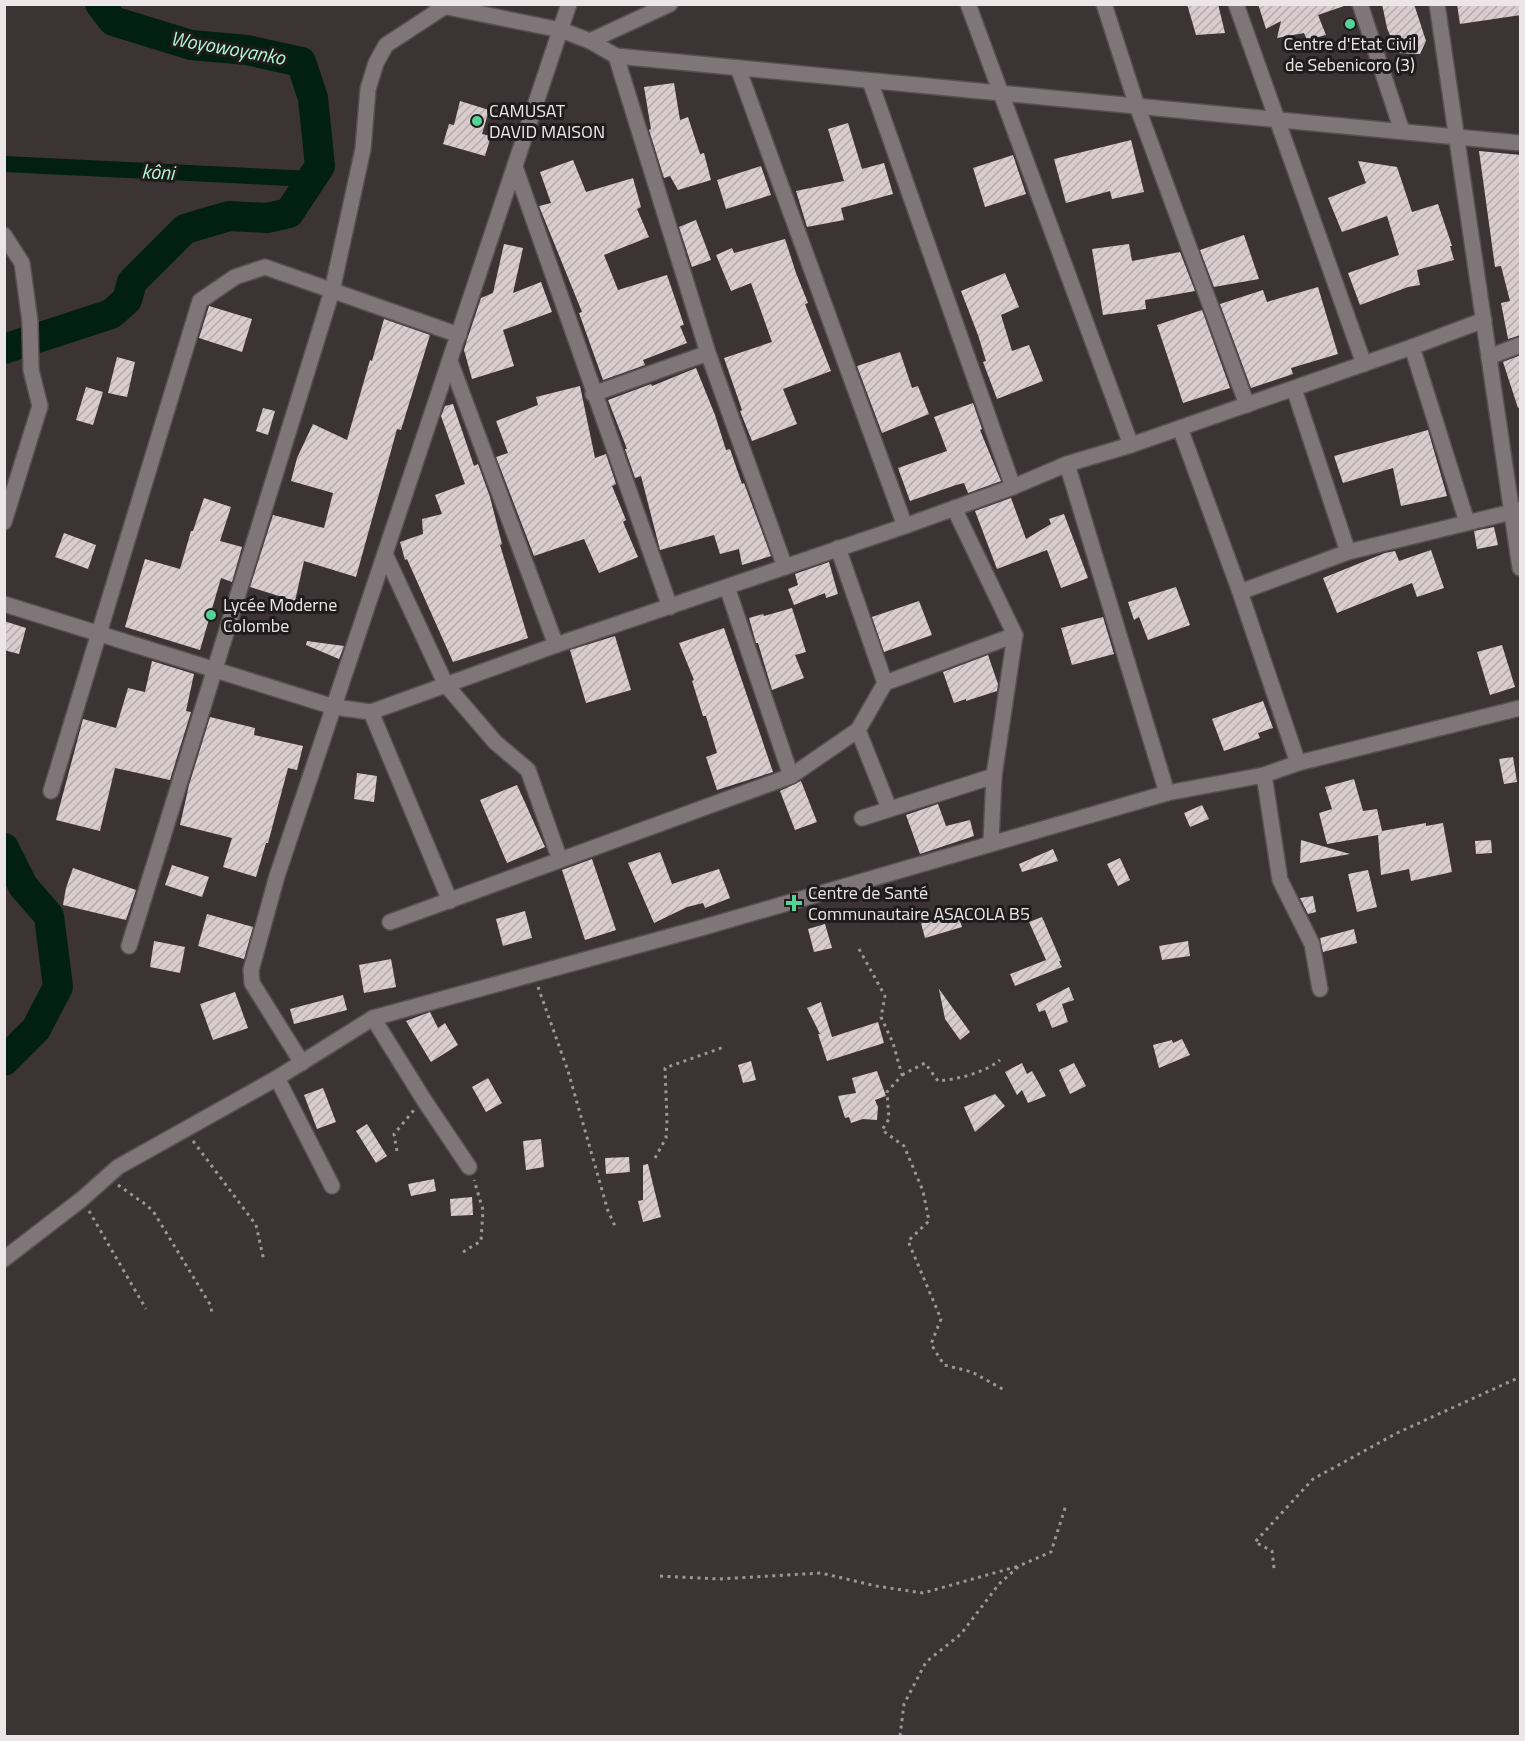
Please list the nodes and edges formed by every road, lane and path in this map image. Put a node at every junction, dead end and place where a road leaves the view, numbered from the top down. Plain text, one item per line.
1 (569, 4) edge
2 (670, 4) edge
3 (968, 4) edge
4 (1104, 4) edge
5 (1236, 4) edge
6 (1360, 4) edge
7 (1437, 4) edge
8 (439, 6) edge
9 (561, 30) junction
10 (590, 41) junction
11 (616, 56) junction
12 (738, 69) junction
13 (870, 81) junction
14 (999, 93) junction
15 (1137, 106) junction
16 (1277, 119) junction
17 (1402, 131) junction
18 (1457, 138) junction
19 (1521, 143) edge
20 (515, 167) junction
21 (4, 235) edge
22 (332, 291) junction
23 (1484, 320) junction
24 (459, 335) junction
25 (1521, 345) edge
26 (1412, 347) junction
27 (708, 353) junction
28 (1489, 357) junction
29 (450, 361) junction
30 (1364, 364) junction
31 (1294, 388) junction
32 (593, 394) junction
33 (1247, 405) junction
34 (1180, 428) junction
35 (1131, 445) junction
36 (1067, 464) junction
37 (1013, 486) junction
38 (954, 508) junction
39 (1516, 511) edge
40 (4, 522) edge
41 (1467, 522) junction
42 (905, 526) junction
43 (838, 548) junction
44 (1348, 552) junction
45 (385, 554) junction
46 (785, 567) junction
47 (1521, 568) edge
48 (727, 587) junction
49 (1240, 592) junction
50 (4, 604) edge
51 (670, 607) junction
52 (99, 633) junction
53 (1015, 635) junction
54 (556, 645) junction
55 (215, 669) junction
56 (885, 682) junction
57 (446, 685) junction
58 (334, 707) junction
59 (1521, 708) edge
60 (371, 712) junction
61 (858, 730) junction
62 (1298, 764) junction
63 (1264, 775) junction
64 (791, 776) junction
65 (994, 776) junction
66 (51, 791) dead end
67 (1167, 793) junction
68 (889, 808) junction
69 (862, 818) dead end
70 (991, 842) junction
71 (560, 860) junction
72 (450, 901) junction
73 (390, 922) dead end
74 (129, 946) dead end
75 (859, 949) dead end
76 (534, 974) junction
77 (1320, 989) dead end
78 (373, 1018) junction
79 (724, 1047) dead end
80 (1000, 1060) dead end
81 (302, 1063) junction
82 (902, 1075) junction
83 (277, 1078) junction
84 (423, 1100) junction
85 (184, 1130) junction
86 (397, 1151) dead end
87 (655, 1158) dead end
88 (469, 1167) joint
89 (106, 1178) junction
90 (332, 1186) dead end
91 (82, 1199) junction
92 (615, 1226) dead end
93 (463, 1252) dead end
94 (4, 1259) edge
95 (264, 1261) dead end
96 (146, 1308) dead end
97 (212, 1316) dead end
98 (1521, 1377) edge
99 (1006, 1390) dead end
100 (1066, 1505) dead end
101 (1019, 1566) junction
102 (1274, 1568) dead end
103 (660, 1576) dead end
104 (900, 1737) edge

1 - 9 street
2 - 10 street
3 - 14 street
4 - 15 street
5 - 16 street
6 - 17 street
7 - 18 street
8 - 9 street
8 - 22 street
9 - 10 street
9 - 20 street
10 - 11 street
11 - 12 street
11 - 27 street
12 - 13 street
12 - 42 street
13 - 14 street
13 - 37 street
14 - 15 street
14 - 35 street
15 - 16 street
15 - 33 street
16 - 17 street
16 - 30 street
17 - 18 street
18 - 19 street
18 - 23 street
20 - 24 street
20 - 32 street
21 - 40 street
22 - 24 street
22 - 52 street
22 - 55 street
23 - 26 street
23 - 28 street
24 - 29 street
25 - 28 street
26 - 30 street
26 - 41 street
27 - 32 street
27 - 46 street
28 - 39 street
29 - 45 street
29 - 54 street
30 - 31 street
31 - 33 street
31 - 44 street
32 - 51 street
33 - 34 street
34 - 35 street
34 - 49 street
35 - 36 street
36 - 37 street
36 - 67 street
37 - 38 street
38 - 42 street
38 - 53 street
39 - 41 street
39 - 47 street
41 - 44 street
42 - 43 street
43 - 46 street
43 - 56 street
44 - 49 street
45 - 57 street
45 - 58 street
46 - 48 street
48 - 51 street
48 - 64 street
49 - 62 street
50 - 52 street
51 - 54 street
52 - 55 street
52 - 66 street
53 - 56 street
53 - 65 street
54 - 57 street
55 - 58 street
55 - 74 street
56 - 61 street
57 - 60 street
57 - 71 street
58 - 60 street
58 - 81 street
59 - 62 street
60 - 72 street
61 - 64 street
61 - 68 street
62 - 63 street
63 - 67 street
63 - 77 street
64 - 71 street
65 - 68 street
65 - 70 street
67 - 70 street
68 - 69 street
70 - 76 street
71 - 72 street
72 - 73 street
75 - 82 path
76 - 78 street
76 - 92 path
78 - 81 street
78 - 84 street
79 - 87 path
80 - 82 path
81 - 83 street
82 - 99 path
83 - 85 street
83 - 90 street
84 - 86 path
84 - 88 street
85 - 89 street
85 - 95 path
88 - 93 path
89 - 91 street
89 - 97 path
91 - 94 street
91 - 96 path
98 - 102 path
100 - 101 path
101 - 103 path
101 - 104 path

